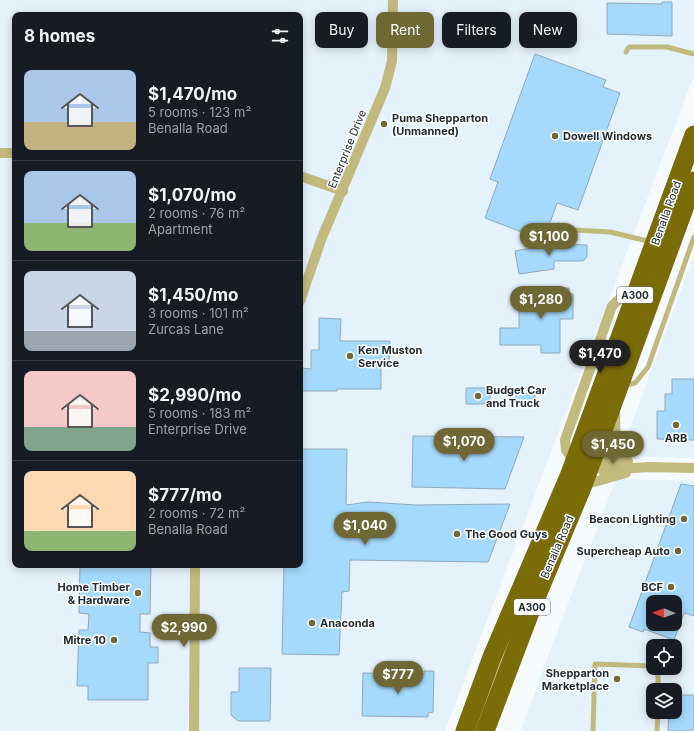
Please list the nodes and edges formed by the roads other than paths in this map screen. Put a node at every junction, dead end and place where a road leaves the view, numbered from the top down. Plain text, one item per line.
1 (394, 0) edge
2 (626, 52) dead end
3 (694, 54) edge
4 (694, 135) edge
5 (0, 153) edge
6 (12, 153) edge
7 (303, 177) edge
8 (694, 180) edge
9 (343, 191) junction
10 (559, 224) dead end
11 (677, 229) junction
12 (694, 237) edge
13 (655, 242) junction
14 (303, 292) edge
15 (617, 393) junction
16 (581, 460) junction
17 (624, 460) junction
18 (649, 467) junction
19 (694, 468) edge
20 (583, 486) junction
21 (195, 568) edge
22 (646, 666) edge
23 (658, 719) edge
24 (194, 731) edge
25 (465, 731) edge
26 (486, 731) edge
27 (593, 731) edge
28 (658, 731) edge

1 - 9 street, Enterprise Drive
2 - 3 lane
4 - 13 highway, Benalla Road / A300
5 - 6 street
7 - 9 street
8 - 11 highway, Benalla Road / A300
9 - 14 street, Enterprise Drive
10 - 13 lane
11 - 13 highway
11 - 15 highway, Benalla Road / A300
12 - 15 lane
13 - 16 highway, Benalla Road / A300
15 - 16 highway, Benalla Road / A300
15 - 17 street
16 - 17 street
16 - 18 street
16 - 20 highway, Benalla Road / A300
16 - 25 highway, Benalla Road / A300
17 - 18 street
18 - 19 street
18 - 20 street
20 - 26 highway, Benalla Road / A300
21 - 24 street
22 - 27 lane
23 - 28 lane

